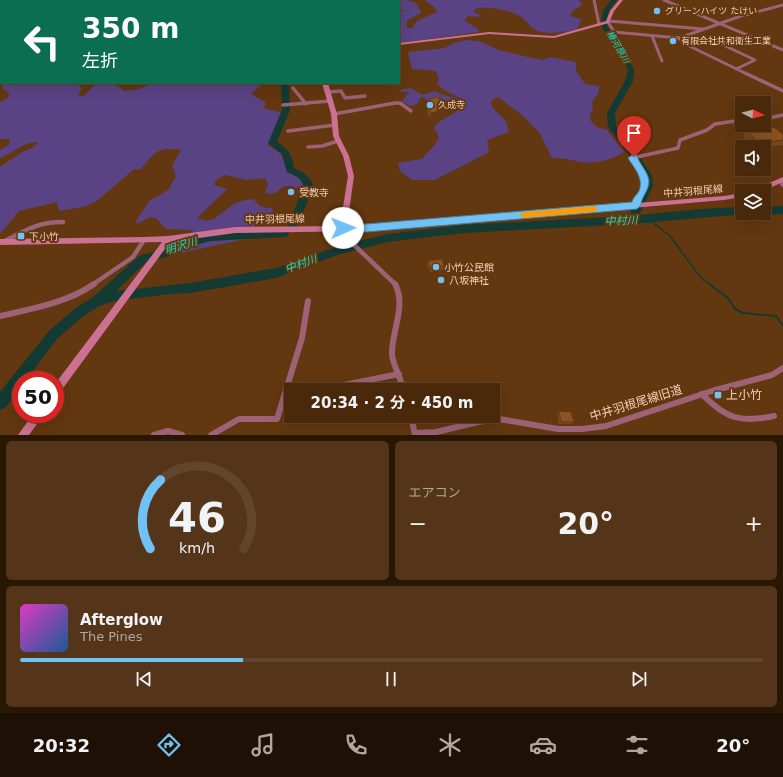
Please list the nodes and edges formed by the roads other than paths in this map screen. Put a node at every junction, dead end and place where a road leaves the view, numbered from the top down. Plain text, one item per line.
1 (594, 0) edge
2 (620, 0) edge
3 (664, 0) edge
4 (783, 5) edge
5 (608, 22) junction
6 (600, 24) junction
7 (721, 24) junction
8 (704, 30) junction
9 (652, 36) junction
10 (679, 38) junction
11 (719, 43) dead end
12 (400, 44) edge
13 (783, 50) edge
14 (662, 61) dead end
15 (736, 69) junction
16 (325, 84) edge
17 (293, 88) dead end
18 (783, 91) edge
19 (328, 92) junction
20 (365, 96) dead end
21 (330, 101) junction
22 (306, 104) junction
23 (283, 105) dead end
24 (411, 111) dead end
25 (334, 114) junction
26 (783, 115) edge
27 (771, 118) edge
28 (735, 121) edge
29 (335, 126) junction
30 (288, 131) dead end
31 (338, 141) junction
32 (308, 147) dead end
33 (782, 182) edge
34 (771, 186) edge
35 (735, 196) edge
36 (637, 205) junction
37 (63, 222) dead end
38 (343, 228) junction
39 (168, 239) junction
40 (144, 240) junction
41 (2, 242) edge
42 (308, 301) dead end
43 (0, 316) edge
44 (783, 368) edge
45 (399, 374) junction
46 (64, 380) edge
47 (290, 383) edge
48 (354, 383) edge
49 (402, 383) edge
50 (702, 394) junction
51 (284, 401) edge
52 (774, 416) dead end
53 (32, 423) edge
54 (413, 423) edge
55 (415, 434) edge
56 (23, 435) edge
57 (154, 435) edge
58 (182, 435) edge
59 (211, 435) edge

1 - 6 street
2 - 5 street
3 - 7 street
4 - 7 street
5 - 6 street
5 - 8 street
5 - 9 street
6 - 12 street
7 - 8 street
7 - 13 street
8 - 10 street
9 - 10 street
9 - 14 street
10 - 15 street
11 - 15 street
15 - 18 street
16 - 19 street
17 - 22 street
19 - 20 street
19 - 21 street
21 - 22 street
21 - 25 street
22 - 23 street
24 - 25 street
25 - 29 street
26 - 27 street
28 - 36 street
29 - 30 street
29 - 31 street
31 - 32 street
31 - 38 street
33 - 34 street
35 - 36 street, 中井羽根尾線
36 - 38 street, 中井羽根尾線
37 - 41 street
38 - 39 street, 中井羽根尾線
38 - 45 street
39 - 40 street, 中井羽根尾線
39 - 46 street
40 - 41 street, 中井羽根尾線
40 - 43 street
42 - 47 street
44 - 50 street, 中井羽根尾線旧道
45 - 48 street
45 - 49 street
50 - 52 street
50 - 55 street, 中井羽根尾線旧道
51 - 59 street
53 - 56 street
54 - 55 street, 中井羽根尾線旧道
57 - 58 street

